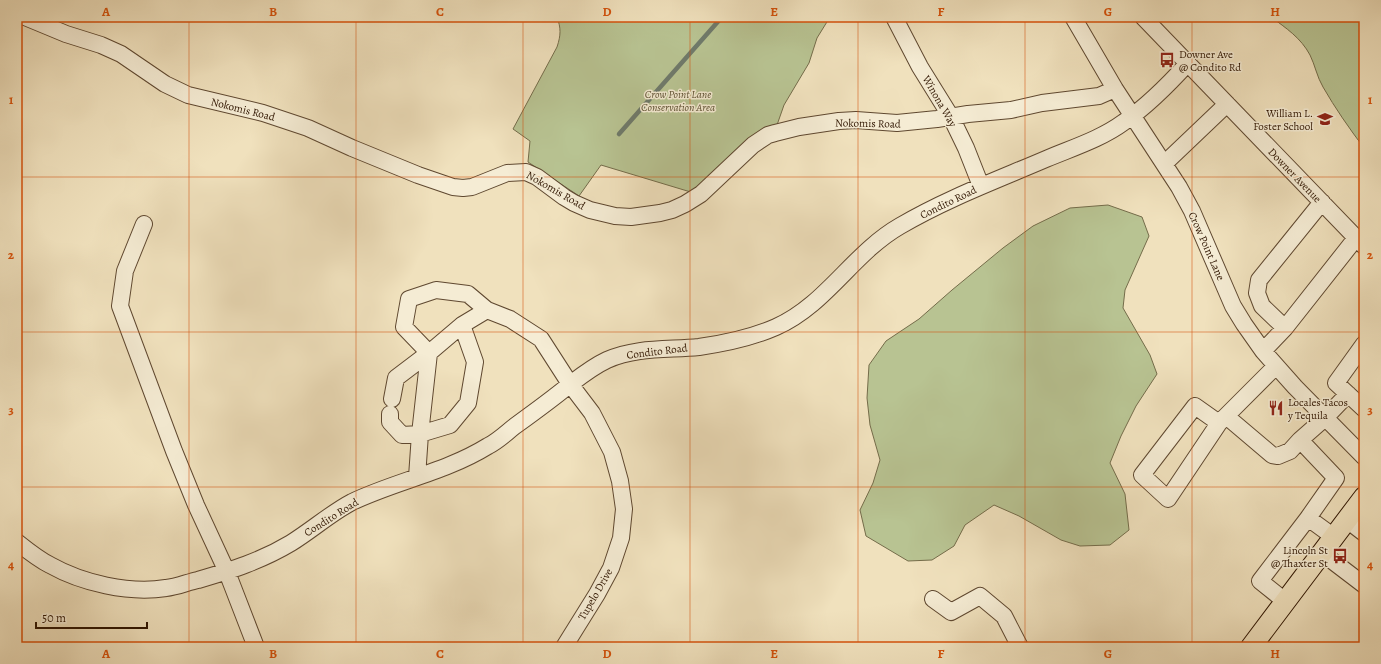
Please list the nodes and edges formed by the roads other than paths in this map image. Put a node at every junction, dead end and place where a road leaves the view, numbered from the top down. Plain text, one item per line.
1 (25, 17) edge
2 (894, 17) edge
3 (1073, 17) edge
4 (1143, 17) edge
5 (1188, 63) junction
6 (1115, 89) junction
7 (1227, 104) junction
8 (1132, 116) junction
9 (951, 117) junction
10 (1164, 164) junction
11 (981, 186) junction
12 (1322, 202) junction
13 (144, 224) dead end
14 (1360, 242) edge
15 (487, 310) junction
16 (462, 325) junction
17 (1285, 328) junction
18 (1364, 344) edge
19 (1263, 351) junction
20 (429, 353) junction
21 (1276, 366) junction
22 (570, 384) junction
23 (1348, 394) junction
24 (392, 399) dead end
25 (1364, 409) edge
26 (390, 414) dead end
27 (1324, 418) junction
28 (1222, 420) junction
29 (420, 434) junction
30 (1300, 440) junction
31 (1364, 457) edge
32 (418, 477) junction
33 (1364, 497) edge
34 (1308, 518) junction
35 (1347, 520) junction
36 (1364, 533) edge
37 (1334, 537) junction
38 (17, 542) edge
39 (1322, 553) junction
40 (227, 572) junction
41 (1364, 585) edge
42 (933, 599) dead end
43 (1285, 601) junction
44 (256, 647) edge
45 (564, 647) edge
46 (1020, 647) edge
47 (1251, 647) edge

1 - 9 street, Nokomis Road
2 - 9 street, Winona Way
3 - 6 street, Crow Point Lane
4 - 5 street, Downer Avenue
5 - 7 street, Downer Avenue
5 - 8 street, Condito Road
6 - 8 street, Crow Point Lane
6 - 9 street, Nokomis Road
7 - 10 street
7 - 12 street, Downer Avenue
8 - 10 street, Crow Point Lane
8 - 11 street, Condito Road
9 - 11 street, Winona Way
10 - 19 street, Crow Point Lane
11 - 22 street, Condito Road
12 - 14 street, Downer Avenue
12 - 17 street
13 - 40 street
14 - 17 street
15 - 16 street
15 - 20 street, Tupelo Drive
15 - 22 street, Tupelo Drive
16 - 20 street
16 - 29 street
17 - 19 street
18 - 23 street
19 - 21 street, Crow Point Lane
20 - 24 street
20 - 29 street
21 - 27 street, Crow Point Lane
21 - 28 street
22 - 32 street, Condito Road
22 - 45 street, Tupelo Drive
23 - 25 street
23 - 27 street
26 - 29 street
27 - 30 street
27 - 31 street, Crow Point Lane
28 - 28 street
28 - 30 street
29 - 32 street
30 - 34 street
32 - 40 street, Condito Road
33 - 35 main road
34 - 37 street
34 - 43 street
35 - 36 street
35 - 37 main road
37 - 39 main road
38 - 40 street, Condito Road
39 - 41 street
39 - 43 main road
40 - 44 street
42 - 46 street
43 - 47 main road

